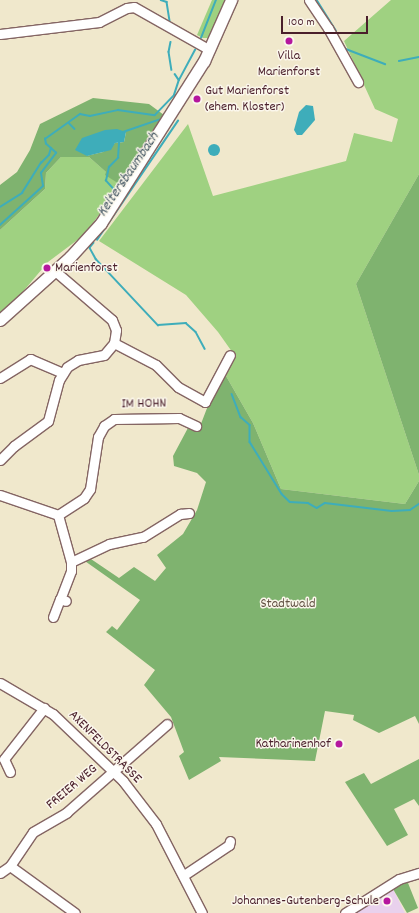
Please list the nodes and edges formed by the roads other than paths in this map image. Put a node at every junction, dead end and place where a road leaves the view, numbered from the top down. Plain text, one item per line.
1 (231, 0) edge
2 (308, 0) edge
3 (0, 34) edge
4 (210, 50) junction
5 (358, 82) dead end
6 (55, 271) junction
7 (0, 320) edge
8 (114, 343) junction
9 (230, 355) dead end
10 (62, 373) junction
11 (0, 378) edge
12 (196, 426) dead end
13 (0, 460) edge
14 (0, 495) edge
15 (189, 513) dead end
16 (58, 515) junction
17 (71, 562) junction
18 (53, 617) dead end
19 (0, 683) edge
20 (44, 708) junction
21 (167, 724) dead end
22 (113, 771) junction
23 (10, 772) dead end
24 (230, 841) dead end
25 (10, 866) junction
26 (419, 872) edge
27 (0, 873) edge
28 (184, 875) junction
29 (76, 913) edge
30 (202, 913) edge
31 (345, 913) edge

1 - 4 main road
2 - 5 street
3 - 4 street
4 - 6 main road
6 - 7 main road
6 - 8 street
8 - 9 street
8 - 10 street
10 - 11 street
10 - 13 street
12 - 16 street, IM HOHN
14 - 16 street
15 - 17 street
16 - 17 street
17 - 18 street
19 - 20 street, AXENFELDSTRASSE
20 - 22 street, AXENFELDSTRASSE
20 - 23 street
21 - 22 street, FREIER WEG
22 - 25 street, FREIER WEG
22 - 28 street, AXENFELDSTRASSE
24 - 28 street
25 - 27 street, FREIER WEG
25 - 29 street
26 - 31 street
28 - 30 street, AXENFELDSTRASSE

